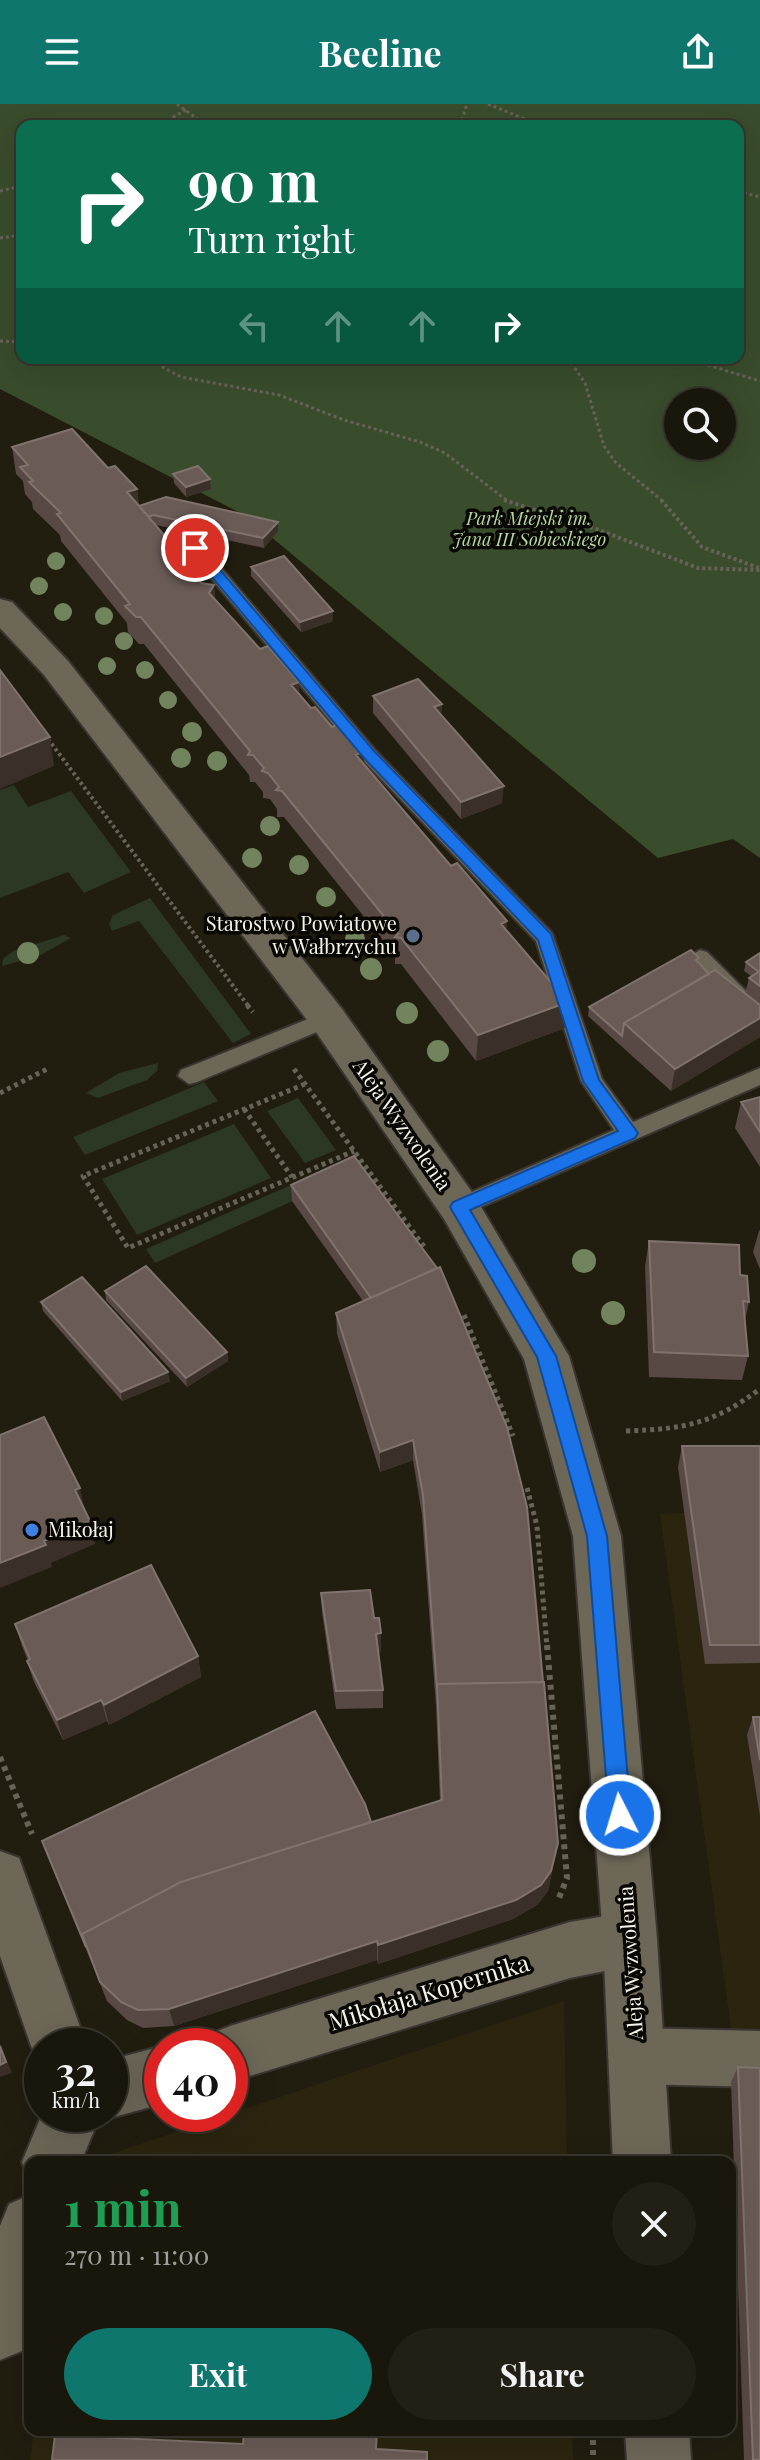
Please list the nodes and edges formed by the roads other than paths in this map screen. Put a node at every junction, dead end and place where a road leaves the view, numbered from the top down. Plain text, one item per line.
1 (195, 548) dead end
2 (0, 609) edge
3 (700, 957) edge
4 (760, 1018) edge
5 (328, 1019) junction
6 (189, 1076) dead end
7 (760, 1076) edge
8 (629, 1133) junction
9 (459, 1207) junction
10 (18, 1860) edge
11 (630, 1939) junction
12 (55, 2028) edge
13 (248, 2048) edge
14 (636, 2056) junction
15 (760, 2059) edge
16 (64, 2132) edge
17 (54, 2156) edge
18 (642, 2156) edge
19 (24, 2246) edge
20 (0, 2329) edge
21 (657, 2436) edge
22 (659, 2460) edge

1 - 8 lane
2 - 5 street, Aleja Wyzwolenia
3 - 4 lane
5 - 6 lane
5 - 9 street, Aleja Wyzwolenia
7 - 8 lane
8 - 9 lane
9 - 11 street, Aleja Wyzwolenia
10 - 12 street
11 - 13 street, Mikołaja Kopernika
11 - 14 street, Aleja Wyzwolenia
14 - 15 street
14 - 18 street, Aleja Wyzwolenia
16 - 17 street
19 - 20 street
21 - 22 street

